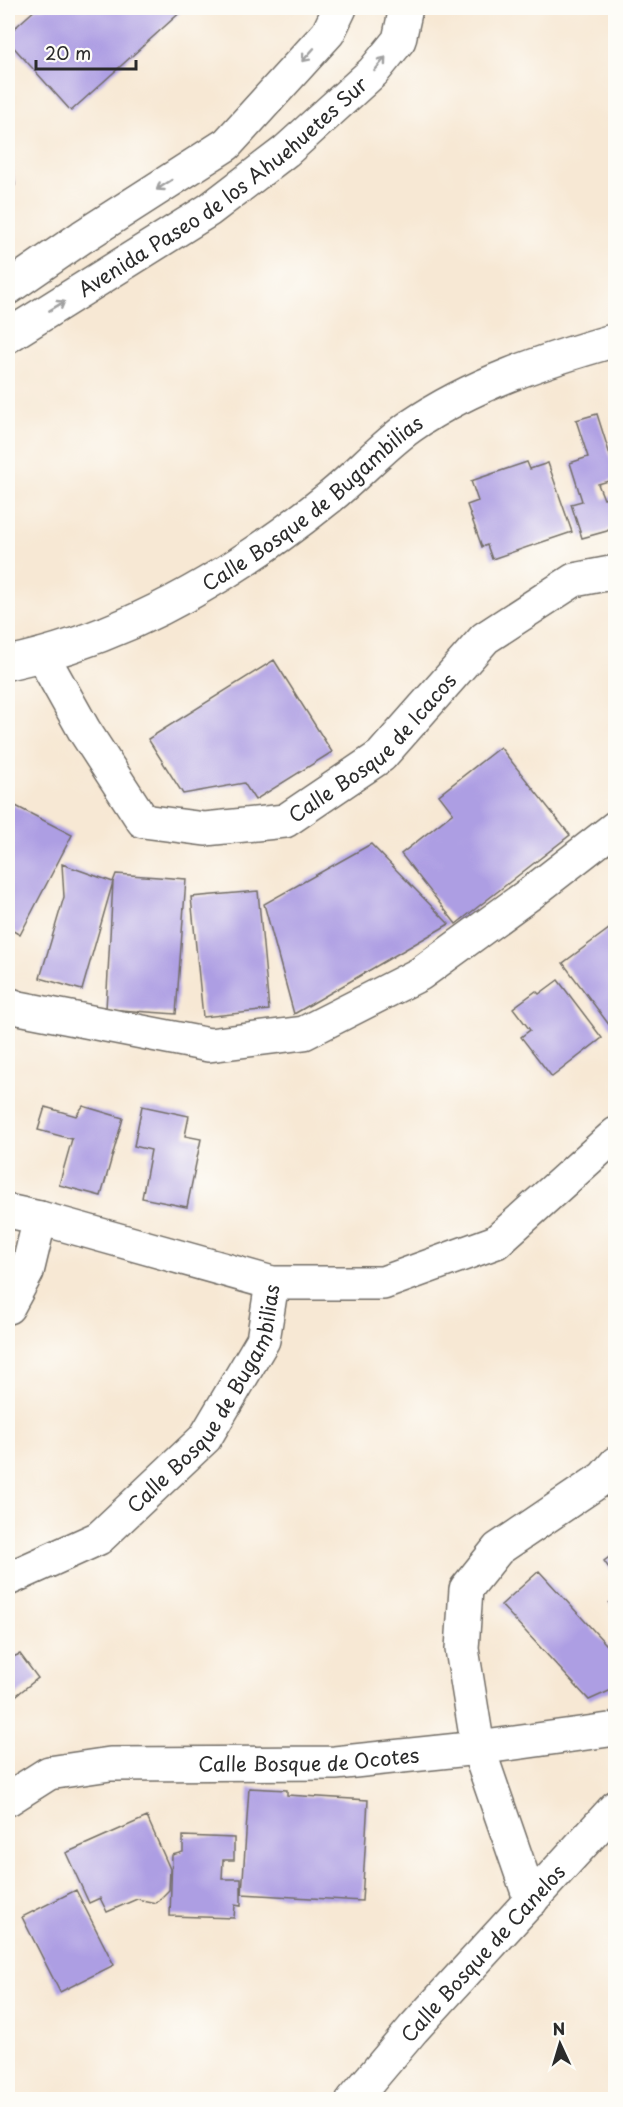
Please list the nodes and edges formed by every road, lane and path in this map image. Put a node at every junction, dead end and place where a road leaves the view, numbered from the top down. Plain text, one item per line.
1 (340, 8) edge
2 (406, 8) edge
3 (8, 288) edge
4 (8, 336) edge
5 (615, 340) edge
6 (615, 572) edge
7 (42, 656) junction
8 (8, 663) edge
9 (615, 827) edge
10 (8, 1004) edge
11 (615, 1134) edge
12 (8, 1211) edge
13 (40, 1218) junction
14 (272, 1283) junction
15 (8, 1307) edge
16 (615, 1463) edge
17 (8, 1579) edge
18 (615, 1729) edge
19 (478, 1748) junction
20 (8, 1799) edge
21 (615, 1808) edge
22 (531, 1901) junction
23 (353, 2100) edge

1 -> 3 street, Avenida Paseo de los Ahuehuetes Sur
4 -> 2 street, Avenida Paseo de los Ahuehuetes Sur
5 - 7 street, Calle Bosque de Bugambilias
6 - 7 street, Calle Bosque de Icacos
7 - 8 street, Calle Bosque de Bugambilias
9 - 10 street
11 - 14 street, Calle Bosque de Bugambilias
12 - 13 street
13 - 14 street
13 - 15 street
14 - 17 street, Calle Bosque de Bugambilias
16 - 19 street
18 - 19 street, Calle Bosque de Ocotes
19 - 20 street, Calle Bosque de Ocotes
19 - 22 street
21 - 22 street, Calle Bosque de Canelos
22 - 23 street, Calle Bosque de Canelos

